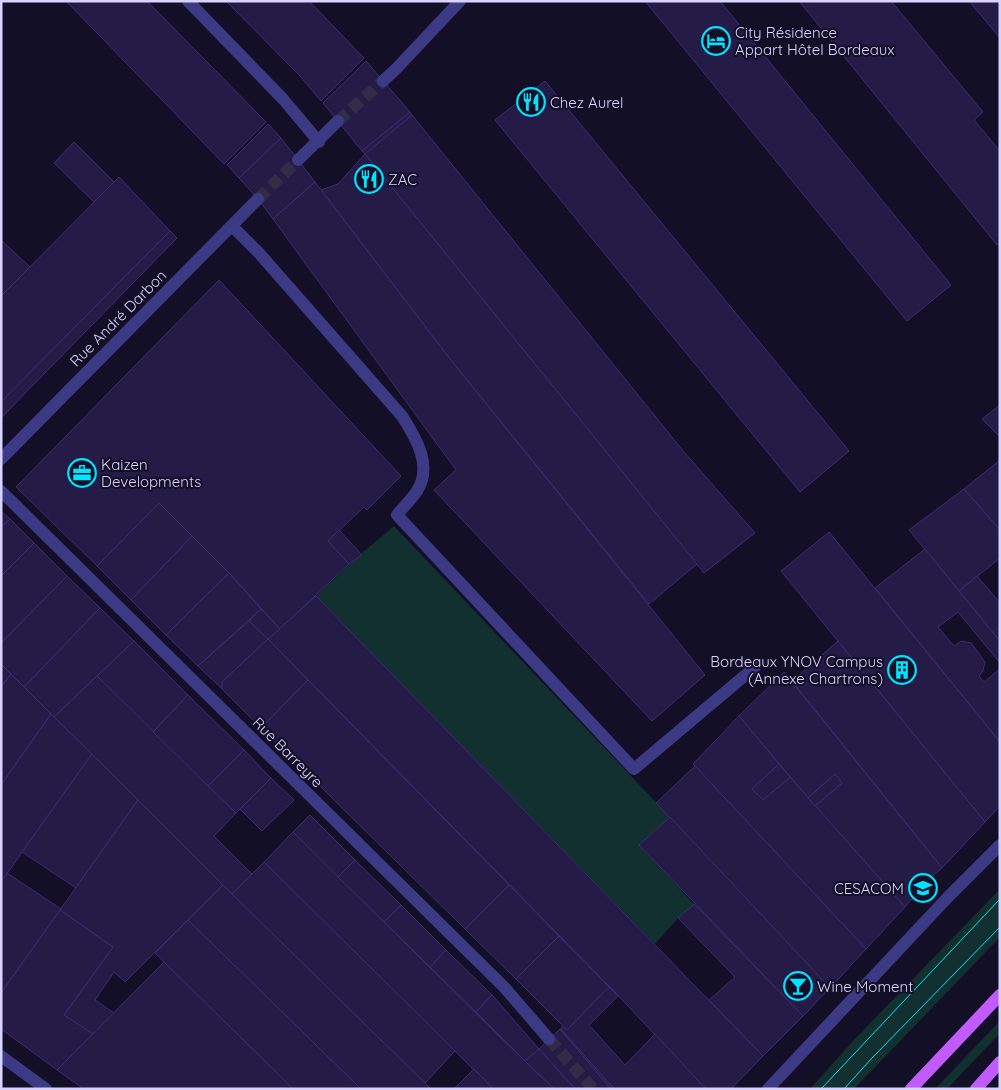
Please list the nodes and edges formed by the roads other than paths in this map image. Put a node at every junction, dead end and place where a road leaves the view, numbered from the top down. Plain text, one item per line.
1 (188, 1) edge
2 (460, 1) edge
3 (383, 81) tunnel mouth
4 (338, 121) tunnel mouth
5 (319, 142) junction
6 (298, 160) tunnel mouth
7 (258, 199) tunnel mouth
8 (232, 226) junction
9 (1, 459) edge
10 (1, 491) edge
11 (756, 668) dead end
12 (1000, 845) edge
13 (1000, 995) edge
14 (549, 1039) tunnel mouth
15 (1, 1056) edge
16 (1000, 1062) edge
17 (46, 1089) edge
18 (768, 1089) edge
19 (911, 1089) edge
20 (976, 1089) edge

1 - 5 street
2 - 3 street
4 - 5 street
5 - 6 street
7 - 8 street, Rue André Darbon
8 - 9 street, Rue André Darbon
8 - 11 street
10 - 14 street, Rue Barreyre
12 - 18 street
13 - 19 main road
15 - 17 street
16 - 20 main road

